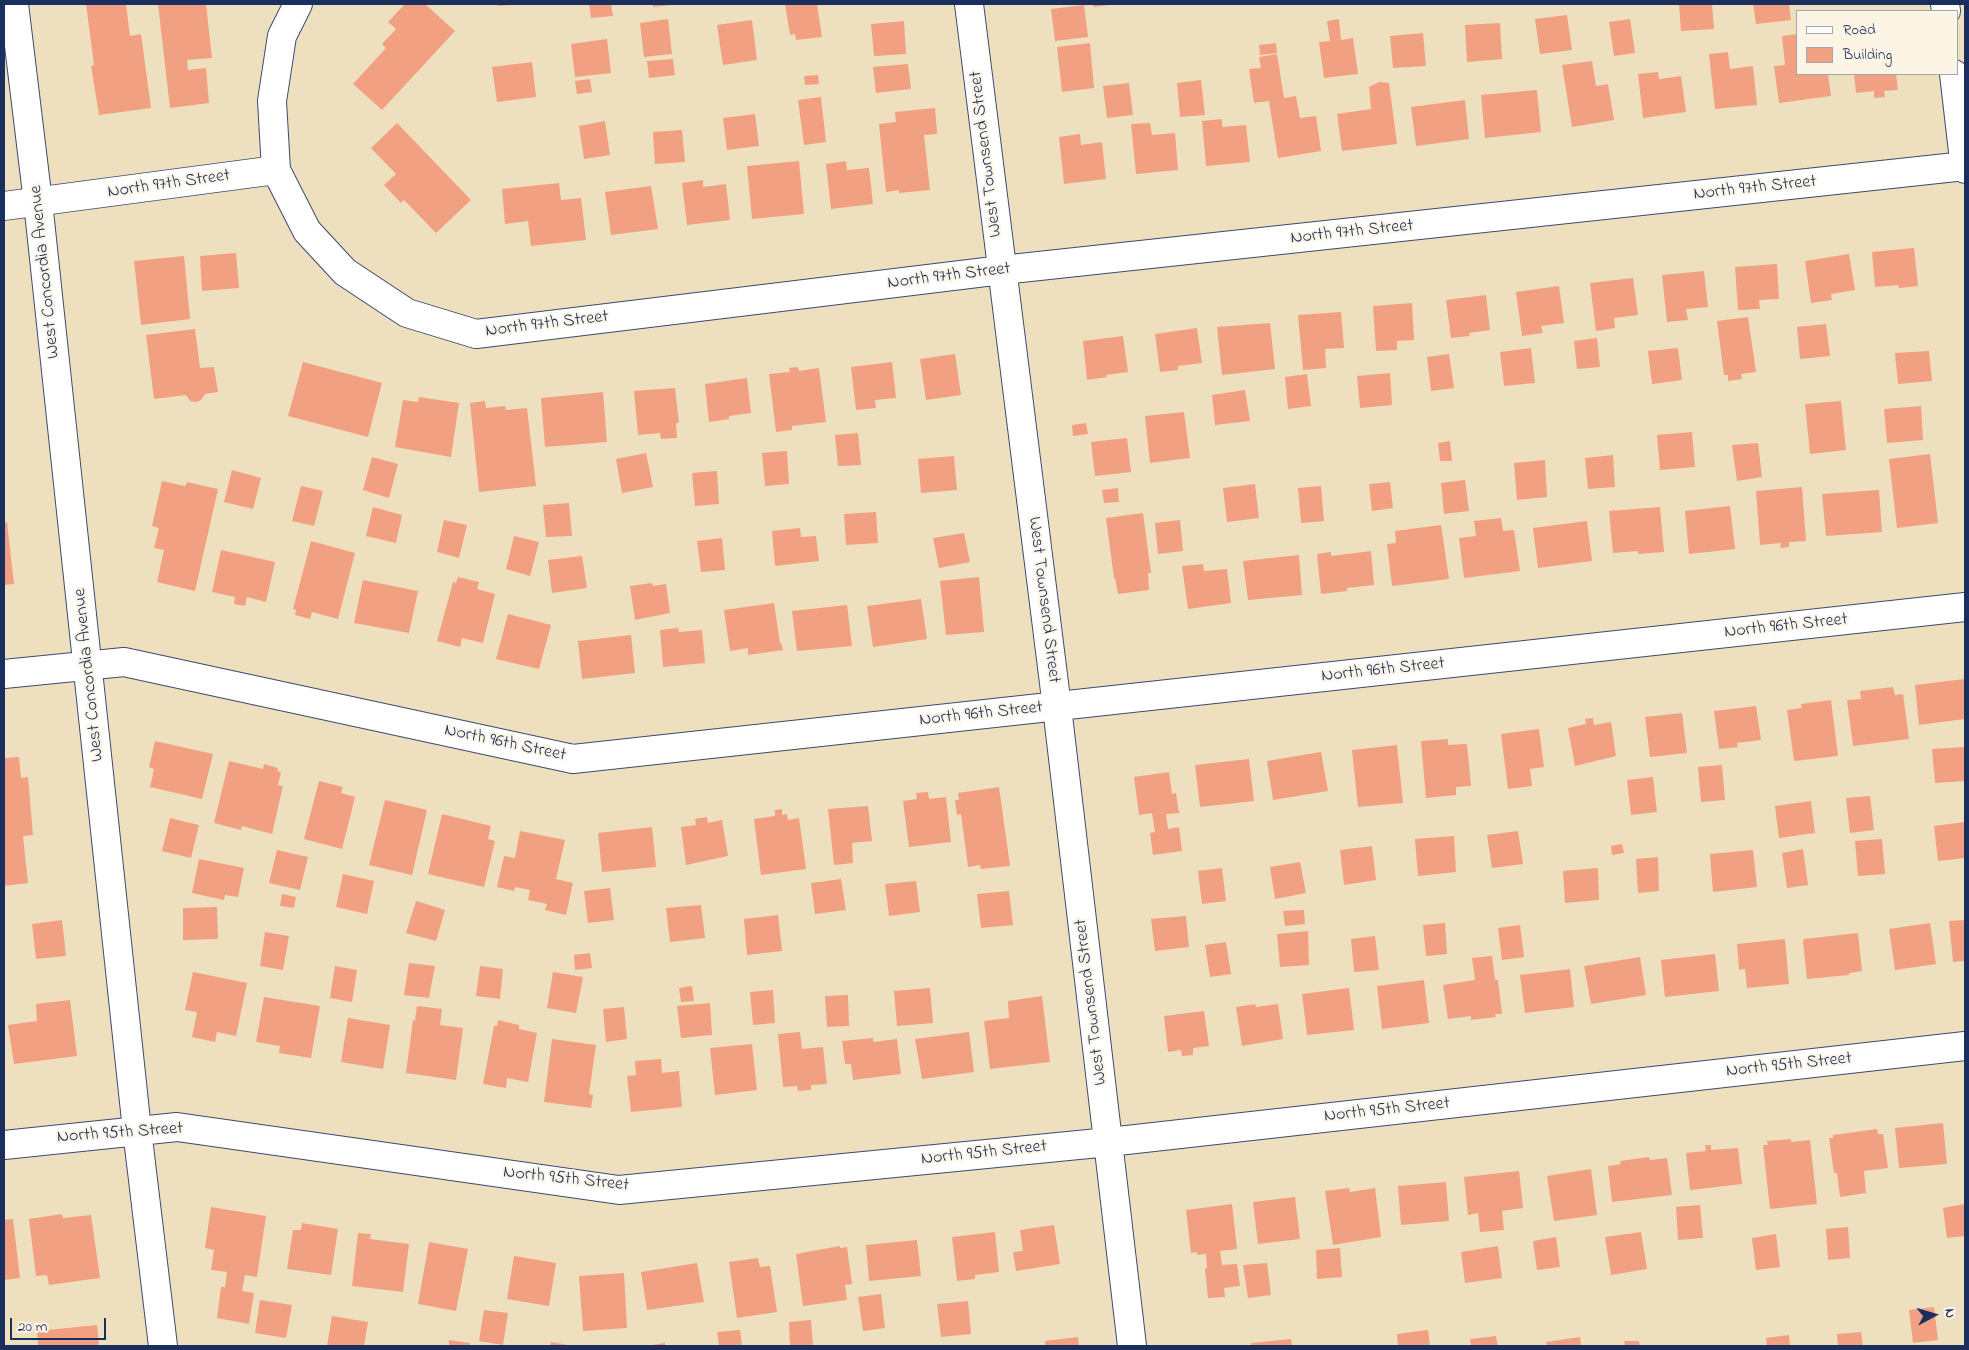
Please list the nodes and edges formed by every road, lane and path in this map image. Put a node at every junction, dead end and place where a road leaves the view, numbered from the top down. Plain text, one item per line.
1 (14, 4) edge
2 (298, 4) edge
3 (969, 4) edge
4 (1954, 75) edge
5 (1965, 167) edge
6 (276, 170) junction
7 (38, 202) junction
8 (4, 206) edge
9 (1002, 270) junction
10 (1965, 607) edge
11 (89, 665) junction
12 (4, 674) edge
13 (1057, 707) junction
14 (1965, 1046) edge
15 (137, 1130) junction
16 (1109, 1142) junction
17 (4, 1145) edge
18 (163, 1346) edge
19 (1132, 1346) edge

1 - 7 street, West Concordia Avenue
2 - 6 street
3 - 9 street, West Townsend Street
4 - 5 street
5 - 9 street, North 97th Street
6 - 7 street, North 97th Street
6 - 9 street, North 97th Street
7 - 8 street, North 97th Street
7 - 11 street, West Concordia Avenue
9 - 13 street, West Townsend Street
10 - 13 street, North 96th Street
11 - 12 street, North 96th Street
11 - 13 street, North 96th Street
11 - 15 street, West Concordia Avenue
13 - 16 street, West Townsend Street
14 - 16 street, North 95th Street
15 - 16 street, North 95th Street
15 - 17 street, North 95th Street
15 - 18 street, West Concordia Avenue
16 - 19 street, West Townsend Street

